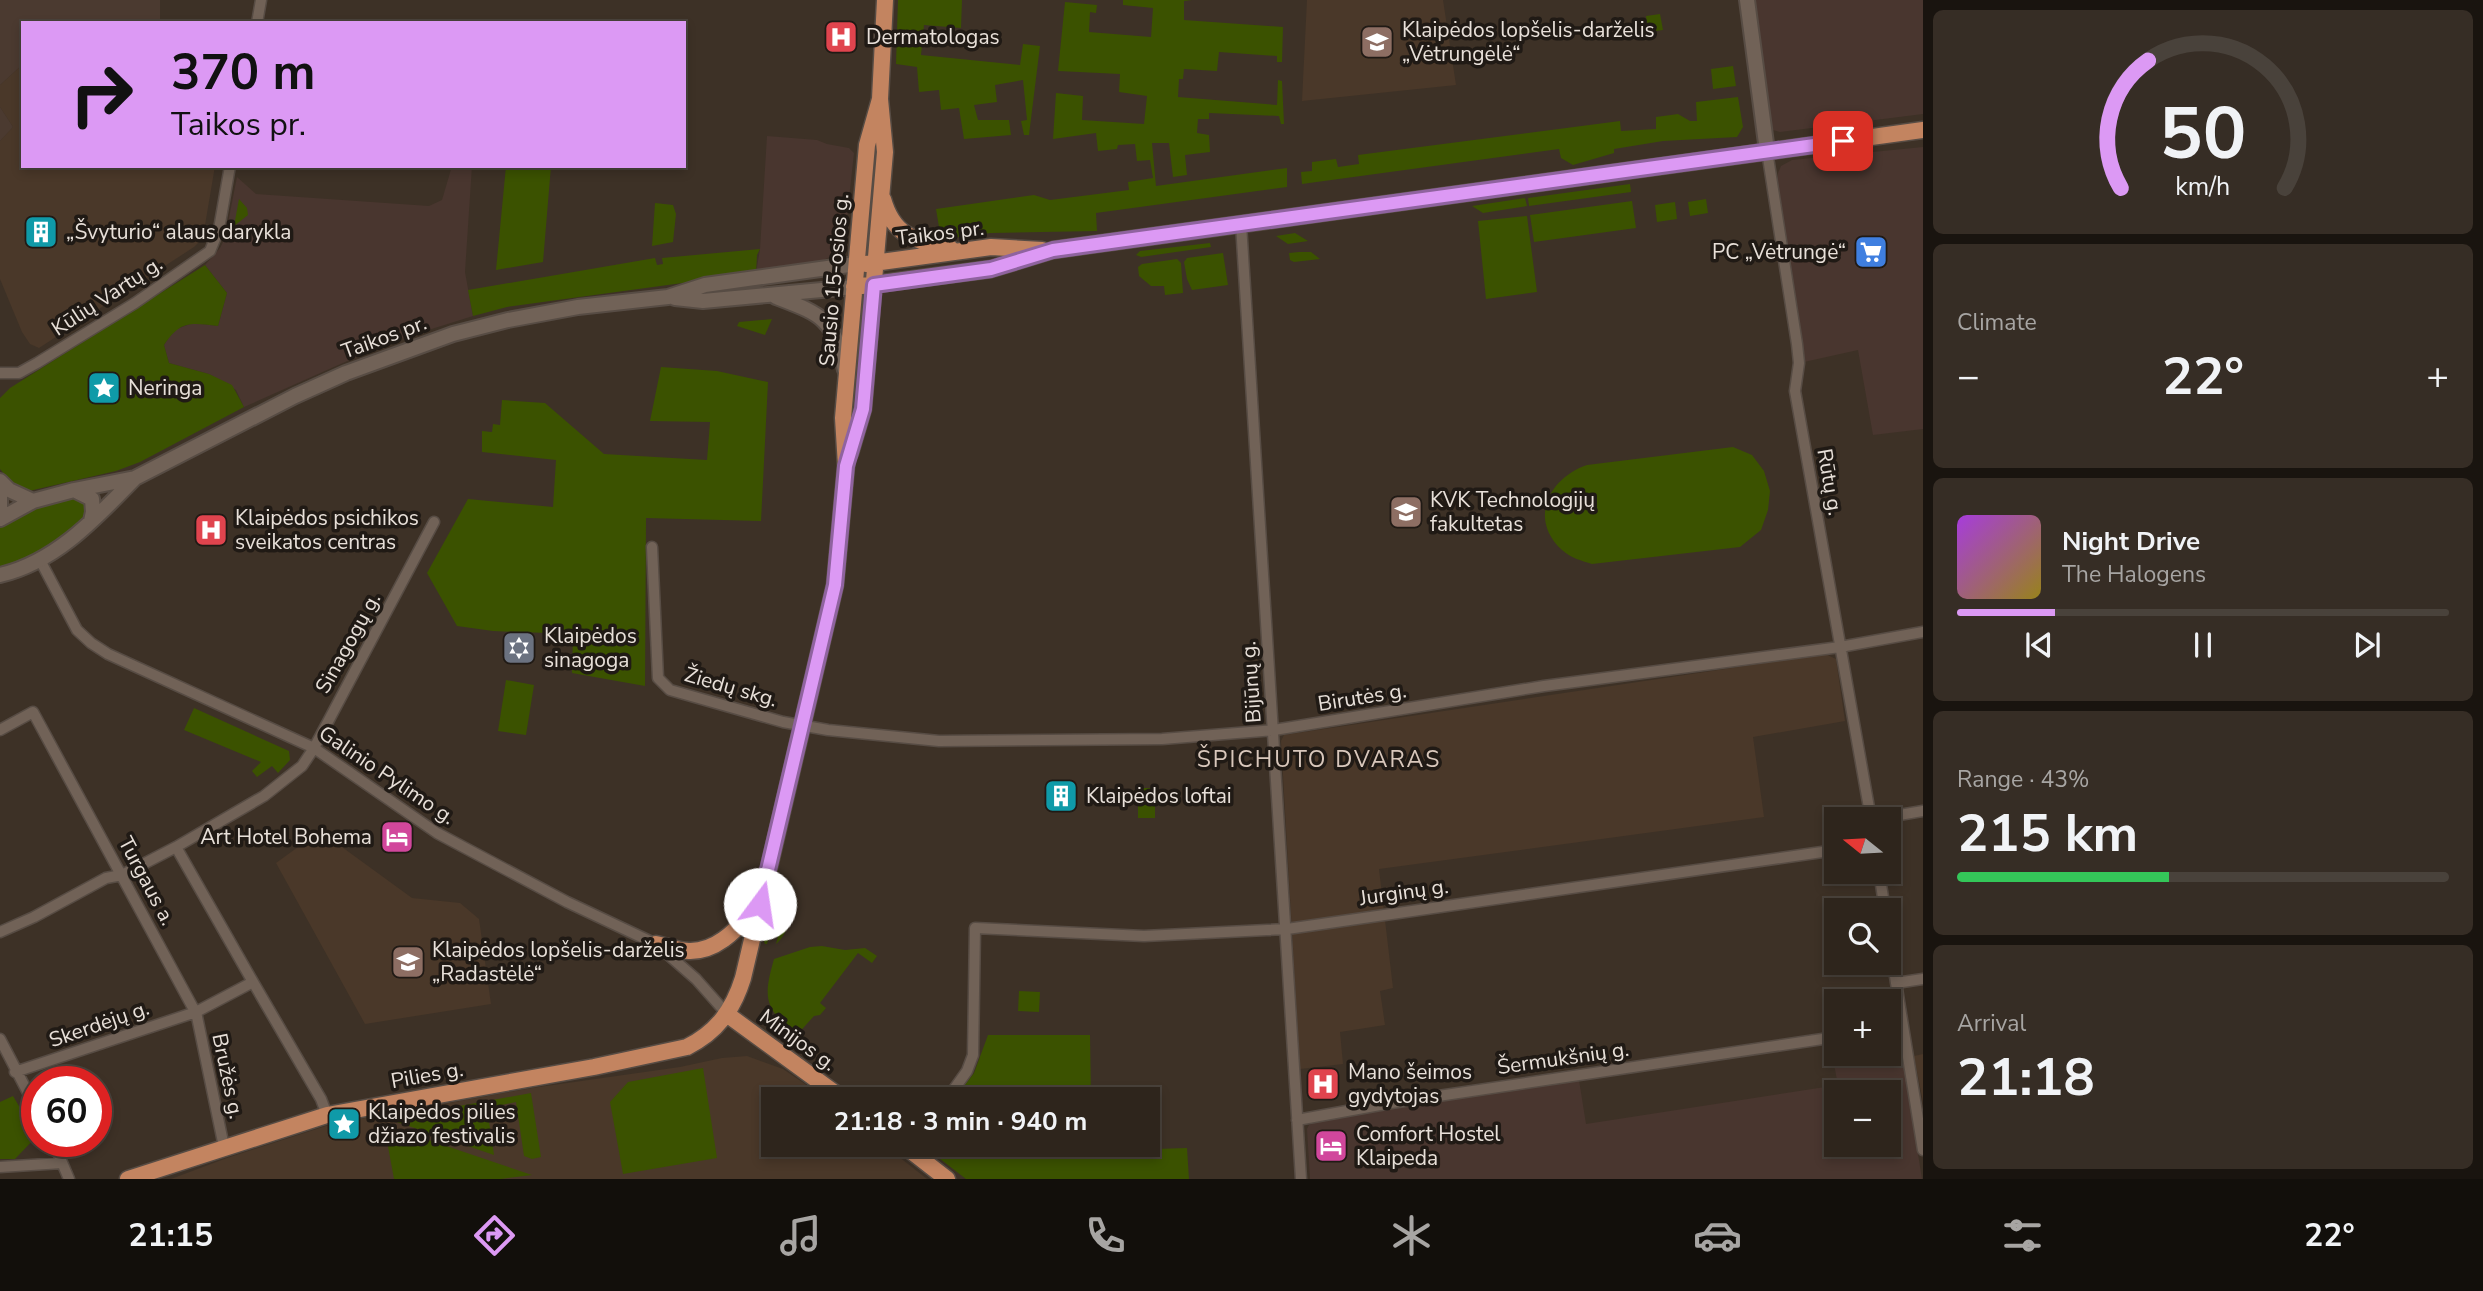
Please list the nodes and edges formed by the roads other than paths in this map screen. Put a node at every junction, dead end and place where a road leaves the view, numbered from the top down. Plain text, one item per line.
1 (261, 0) edge
2 (885, 0) edge
3 (1746, 0) edge
4 (257, 21) edge
5 (880, 99) junction
6 (1923, 130) edge
7 (1767, 151) junction
8 (230, 168) edge
9 (882, 191) junction
10 (1241, 224) junction
11 (1053, 250) junction
12 (962, 251) junction
13 (876, 263) junction
14 (856, 264) junction
15 (874, 285) junction
16 (854, 287) junction
17 (771, 295) junction
18 (668, 297) junction
19 (0, 373) edge
20 (847, 376) junction
21 (846, 466) junction
22 (135, 478) junction
23 (0, 481) edge
24 (74, 490) junction
25 (0, 492) edge
26 (33, 501) junction
27 (0, 509) edge
28 (0, 519) edge
29 (90, 521) junction
30 (434, 522) dead end
31 (652, 547) dead end
32 (40, 560) junction
33 (0, 575) edge
34 (1923, 632) edge
35 (1840, 647) junction
36 (803, 726) junction
37 (0, 730) edge
38 (1274, 730) junction
39 (314, 748) junction
40 (1871, 807) edge
41 (1923, 811) edge
42 (1901, 815) edge
43 (176, 847) junction
44 (1824, 852) edge
45 (122, 875) junction
46 (760, 904) junction
47 (1287, 929) junction
48 (0, 932) edge
49 (656, 944) junction
50 (1895, 975) edge
51 (1923, 979) edge
52 (253, 982) junction
53 (1896, 983) junction
54 (196, 1012) junction
55 (728, 1015) junction
56 (1902, 1027) joint
57 (0, 1039) edge
58 (1824, 1039) edge
59 (15, 1072) junction
60 (21, 1082) edge
61 (827, 1087) edge
62 (956, 1087) edge
63 (327, 1115) junction
64 (1297, 1120) junction
65 (224, 1147) junction
66 (1923, 1150) edge
67 (60, 1157) edge
68 (920, 1157) edge
69 (62, 1163) junction
70 (0, 1167) edge
71 (69, 1179) edge
72 (128, 1179) edge
73 (947, 1179) edge
74 (1301, 1179) edge

1 - 4 street
2 - 5 main road, Sausio 15-osios g.
3 - 7 street
5 - 9 main road, Sausio 15-osios g.
5 - 14 main road, Sausio 15-osios g.
6 - 7 main road, Taikos pr.
7 - 10 main road, Taikos pr.
7 - 35 street, Rūtų g.
8 - 19 street, Kūlių Vartų g.
9 - 12 main road
9 - 13 main road, Sausio 15-osios g.
10 - 11 main road, Taikos pr.
10 - 38 street, Bijūnų g.
11 - 12 main road, Taikos pr.
11 - 15 main road, Taikos pr.
12 - 13 main road, Taikos pr.
13 - 14 main road, Taikos pr.
13 - 15 main road, Sausio 15-osios g.
14 - 16 main road, Sausio 15-osios g.
14 - 18 street, Taikos pr.
15 - 16 main road, Taikos pr.
15 - 21 main road, Sausio 15-osios g.
16 - 17 street, Taikos pr.
16 - 20 main road, Sausio 15-osios g.
17 - 18 street, Taikos pr.
17 - 20 street
18 - 22 street, Taikos pr.
20 - 21 main road, Sausio 15-osios g.
21 - 36 main road, Sausio 15-osios g.
22 - 24 street, Taikos pr.
22 - 29 street, Taikos pr.
23 - 26 street
24 - 26 street, Taikos pr.
24 - 29 street
25 - 27 street
26 - 28 street, Taikos pr.
29 - 32 street, Taikos pr.
30 - 39 street, Sinagogų g.
31 - 36 street, Žiedų skg.
32 - 33 street, Taikos pr.
32 - 39 street, Galinio Pylimo g.
34 - 35 street, Birutės g.
35 - 38 street, Birutės g.
35 - 40 street, Rūtų g.
36 - 38 street, Birutės g.
36 - 46 main road, Sausio 15-osios g.
37 - 45 street, Turgaus a.
38 - 47 street, Bijūnų g.
39 - 43 street, Sinagogų g.
39 - 49 street, Galinio Pylimo g.
41 - 42 street
43 - 45 street, Sinagogų g.
43 - 52 street, Turgaus a.
44 - 47 street, Jurginų g.
45 - 48 street, Sinagogų g.
45 - 54 street, Turgaus a.
46 - 49 main road
46 - 55 main road, Sausio 15-osios g.
47 - 62 street, Jurginų g.
47 - 64 street, Bijūnų g.
49 - 55 street, Galinio Pylimo g.
50 - 53 street
51 - 53 street
52 - 54 street
52 - 63 street, Turgaus a.
53 - 56 street
54 - 59 street, Skerdėjų g.
54 - 65 street, Bružės g.
55 - 61 main road, Minijos g.
55 - 63 main road, Pilies g.
56 - 66 street
57 - 59 street
58 - 64 street, Šermukšnių g.
59 - 60 street
63 - 65 main road, Pilies g.
64 - 74 street, Bijūnų g.
65 - 72 main road, Pilies g.
67 - 69 street
68 - 73 main road
69 - 70 street
69 - 71 street

